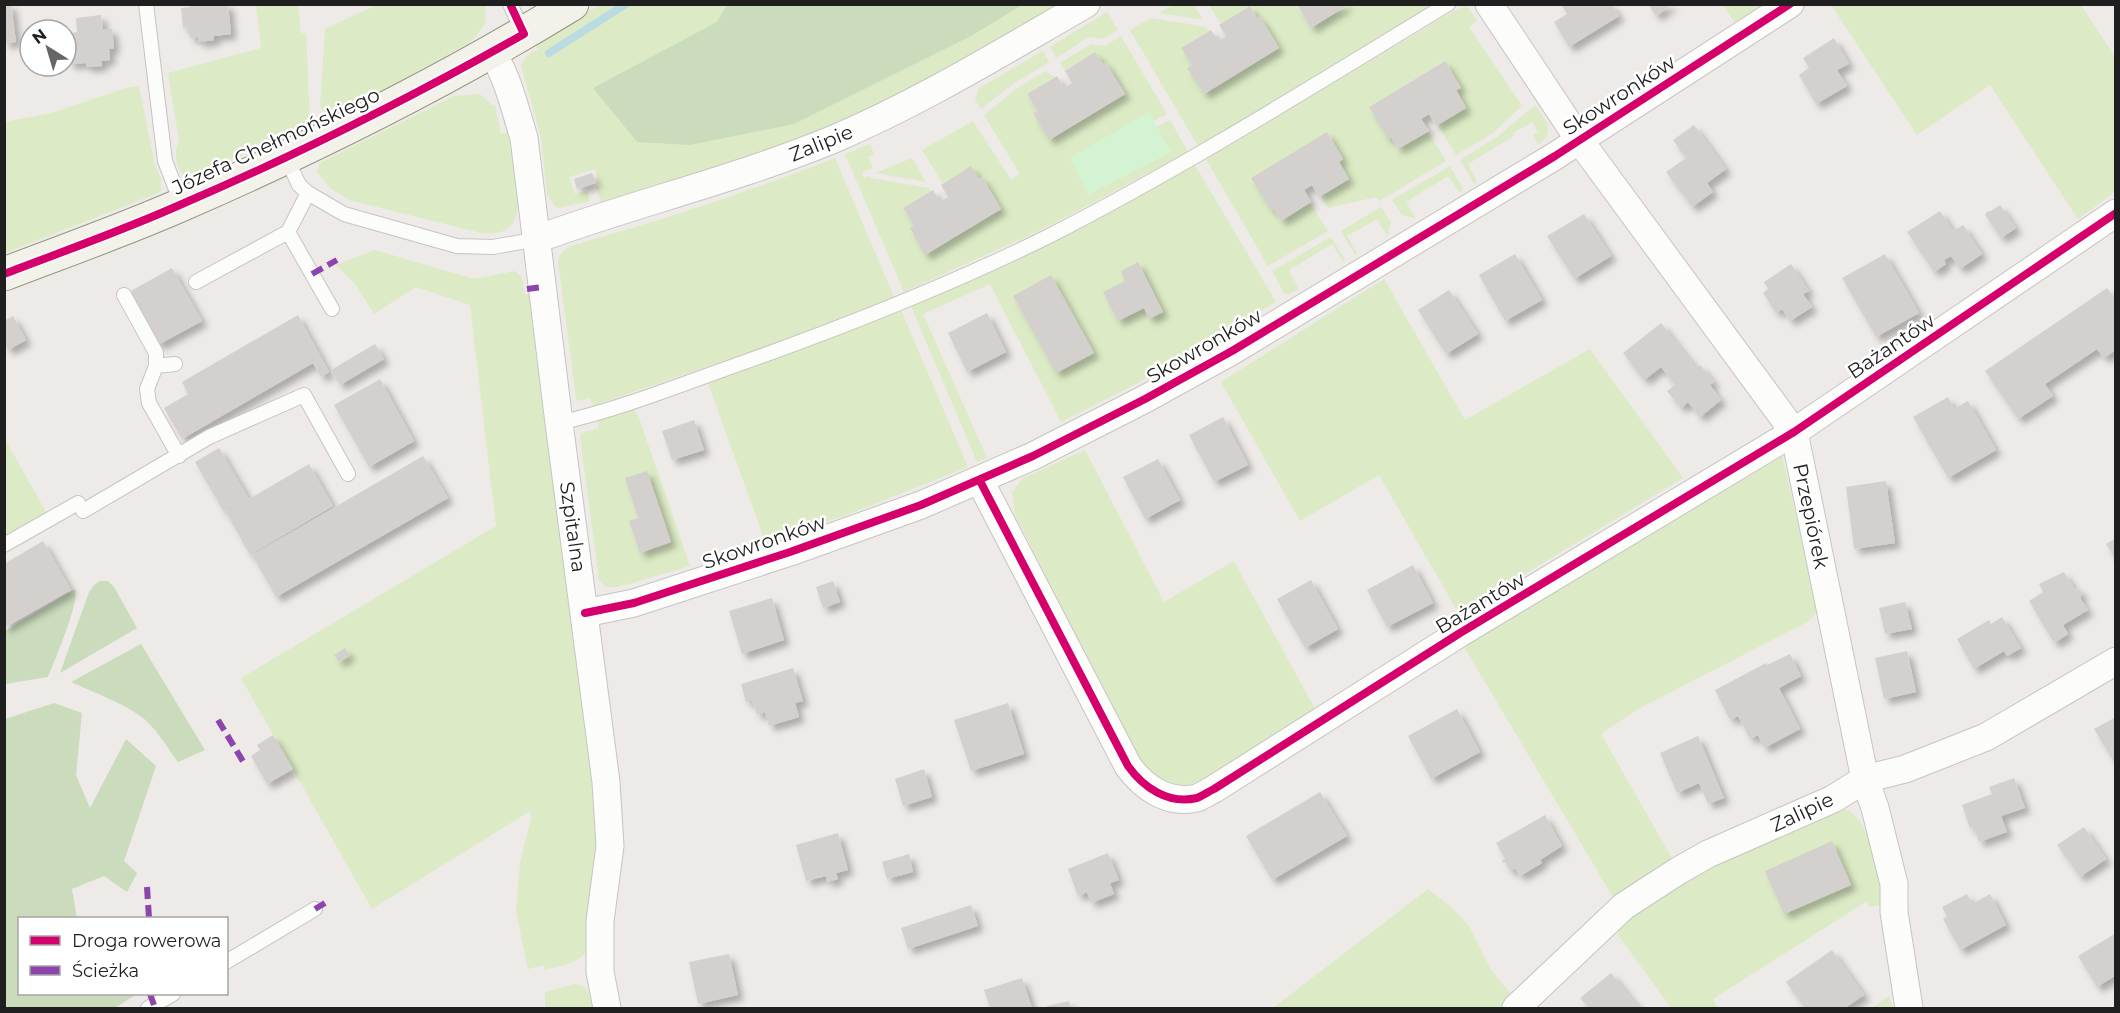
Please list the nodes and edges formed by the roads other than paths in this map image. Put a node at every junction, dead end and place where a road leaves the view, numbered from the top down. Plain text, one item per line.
1 (146, 4) edge
2 (510, 4) edge
3 (572, 4) edge
4 (1086, 4) edge
5 (1448, 4) edge
6 (1489, 4) edge
7 (1790, 4) edge
8 (524, 34) junction
9 (492, 52) junction
10 (1580, 141) junction
11 (286, 157) junction
12 (308, 193) junction
13 (182, 205) junction
14 (2115, 213) edge
15 (288, 232) junction
16 (537, 239) junction
17 (4, 274) edge
18 (196, 282) dead end
19 (124, 295) dead end
20 (332, 309) dead end
21 (176, 364) dead end
22 (156, 366) junction
23 (559, 423) junction
24 (1794, 432) junction
25 (178, 456) junction
26 (348, 474) dead end
27 (980, 481) junction
28 (4, 545) edge
29 (585, 613) junction
30 (2115, 661) edge
31 (1865, 779) junction
32 (315, 909) dead end
33 (228, 961) edge
34 (170, 995) edge
35 (148, 1008) edge
36 (607, 1008) edge
37 (1516, 1008) edge
38 (1909, 1008) edge

1 - 13 lane
2 - 8 lane
3 - 8 street, Józefa Chełmońskiego
4 - 16 street, Zalipie
5 - 23 lane
6 - 10 street, Przepiórek
7 - 10 street, Skowronków
8 - 9 street, Józefa Chełmońskiego
9 - 11 street, Józefa Chełmońskiego
9 - 16 street, Szpitalna
10 - 24 street, Przepiórek
10 - 27 street, Skowronków
11 - 12 lane
11 - 13 street, Józefa Chełmońskiego
12 - 15 lane
12 - 16 lane
13 - 17 street, Józefa Chełmońskiego
14 - 24 street, Bażantów
15 - 18 lane
15 - 20 lane
16 - 23 street, Szpitalna
19 - 22 lane
21 - 22 lane
22 - 25 lane
23 - 29 street, Szpitalna
24 - 27 street, Bażantów
24 - 31 street, Przepiórek
25 - 26 lane
25 - 28 lane
27 - 29 street, Skowronków
29 - 36 street, Szpitalna
30 - 31 street, Zalipie
31 - 37 street, Zalipie
31 - 38 street, Przepiórek
32 - 33 lane
34 - 35 lane

